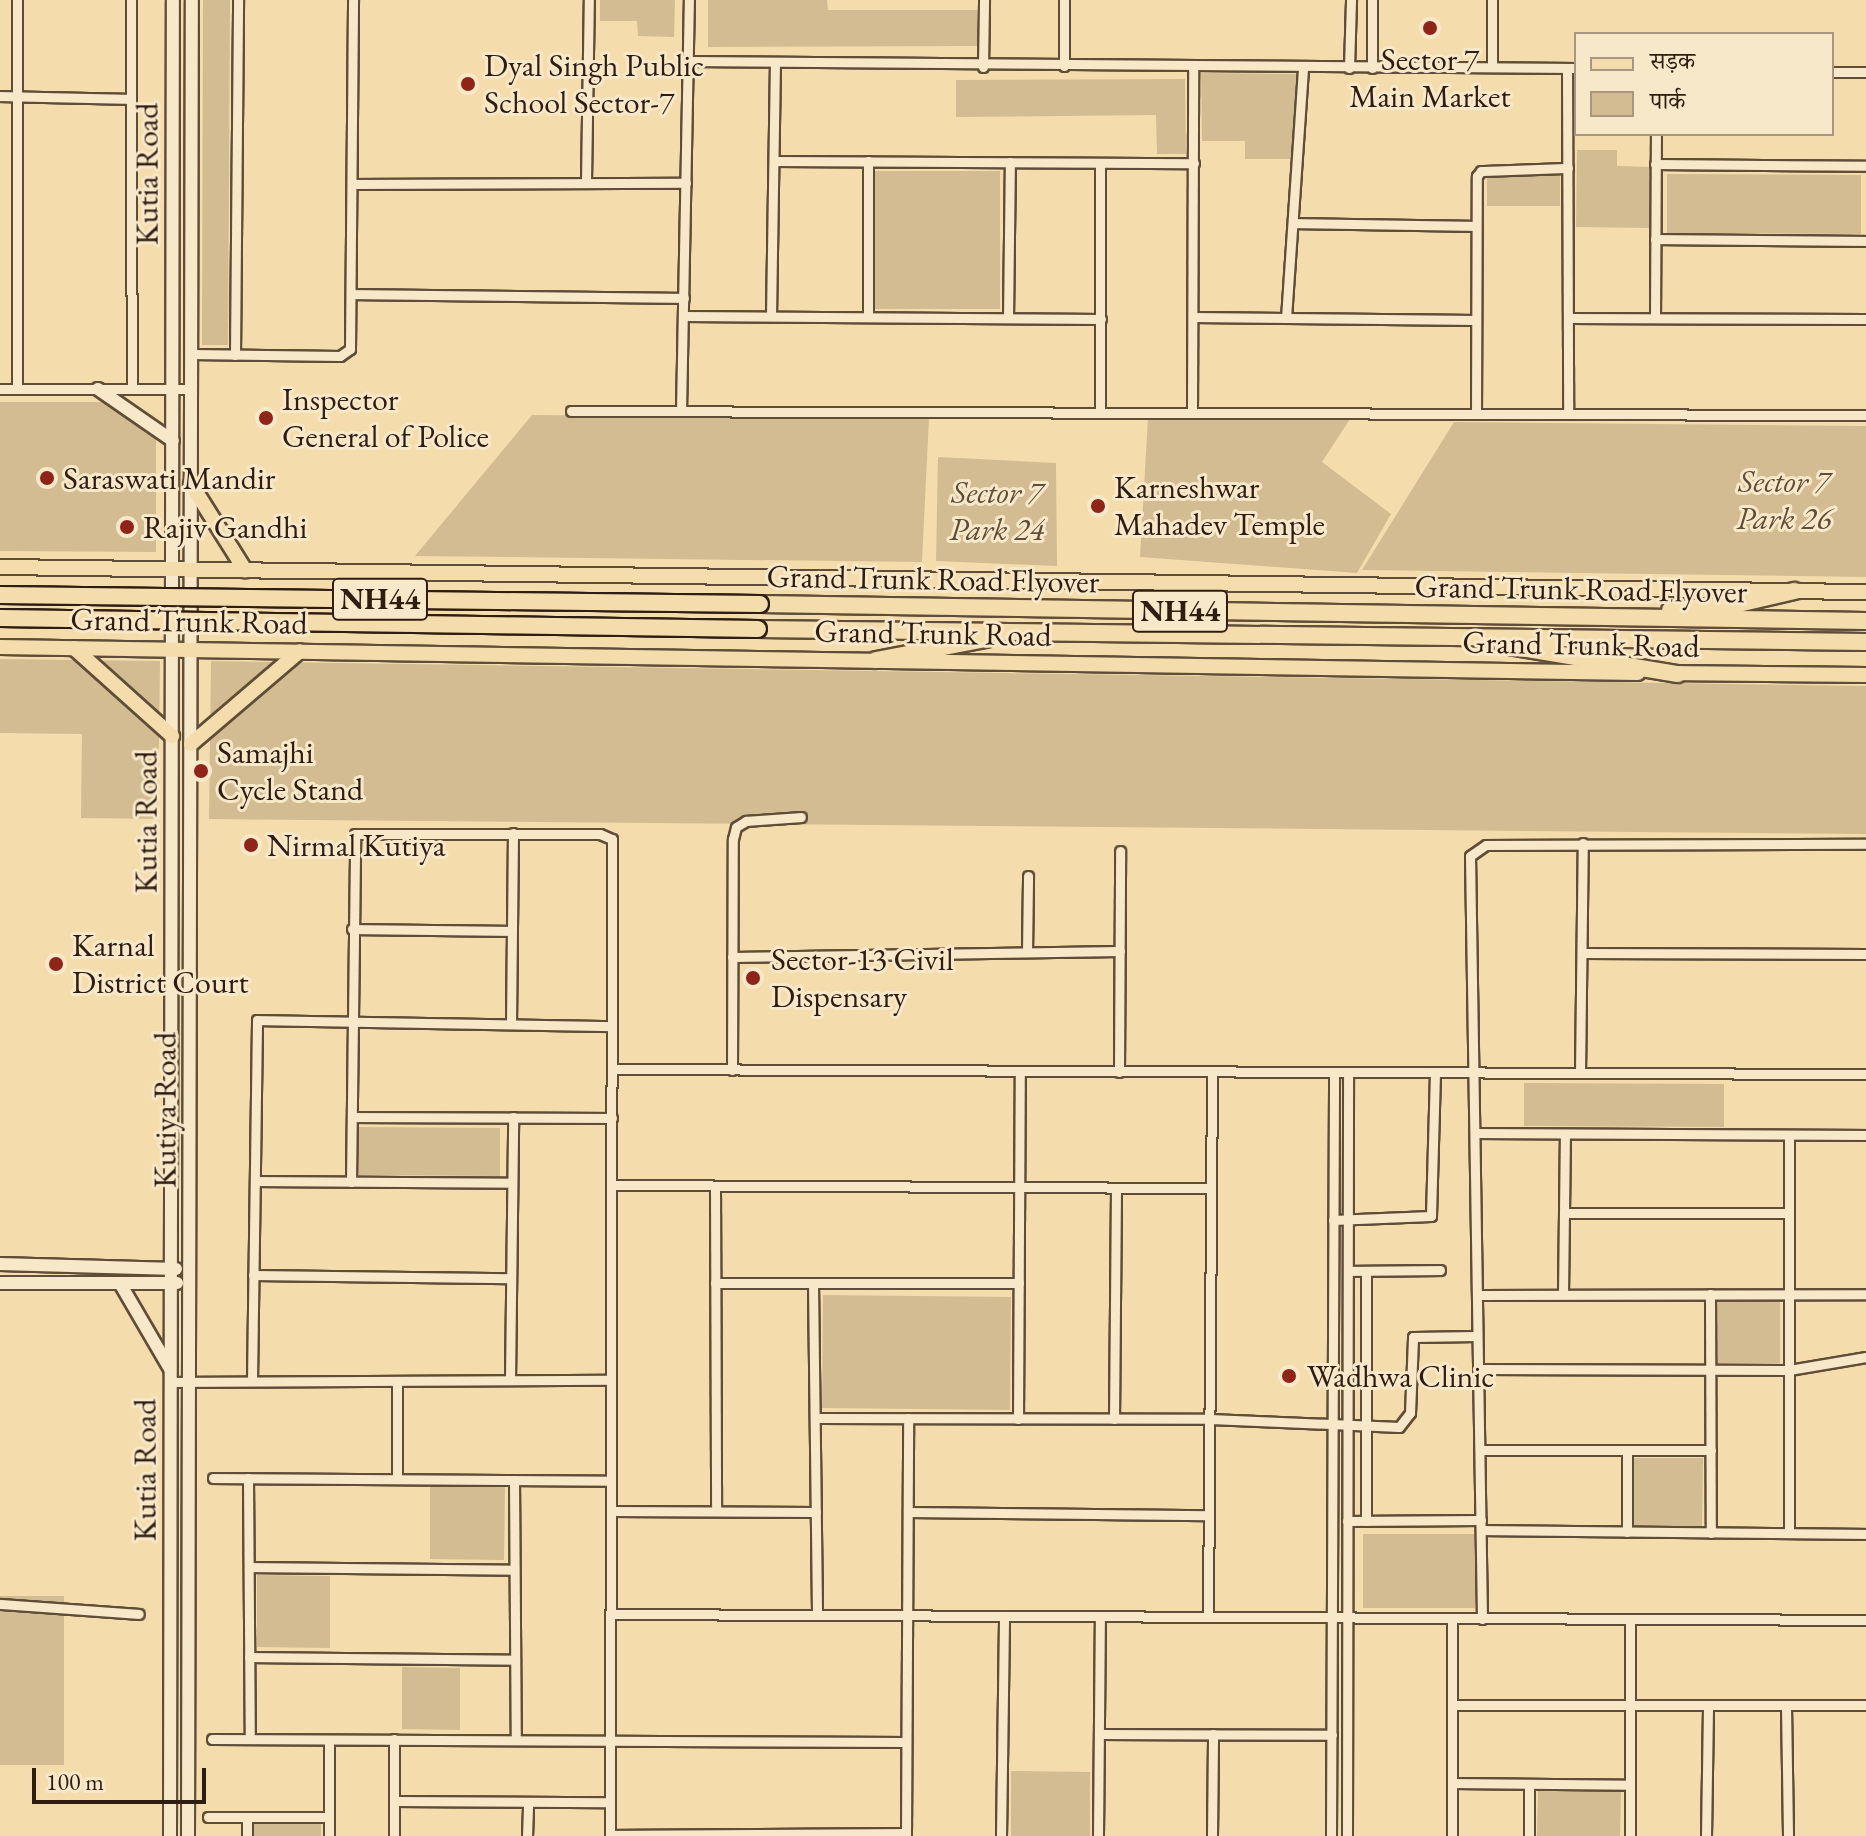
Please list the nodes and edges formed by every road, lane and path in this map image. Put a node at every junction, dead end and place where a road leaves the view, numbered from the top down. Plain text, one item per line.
1 (17, 0) edge
2 (131, 0) edge
3 (173, 0) edge
4 (192, 0) edge
5 (238, 0) edge
6 (353, 0) edge
7 (589, 0) edge
8 (689, 0) edge
9 (984, 0) edge
10 (1064, 0) edge
11 (1351, 0) edge
12 (1372, 0) edge
13 (1492, 0) edge
14 (689, 61) junction
15 (775, 65) junction
16 (1064, 66) junction
17 (983, 67) junction
18 (1193, 67) junction
19 (1492, 67) junction
20 (1349, 68) junction
21 (1372, 68) junction
22 (1571, 68) edge
23 (1303, 69) junction
24 (1834, 72) edge
25 (1866, 72) edge
26 (0, 96) edge
27 (17, 96) junction
28 (130, 99) junction
29 (1656, 136) edge
30 (774, 161) junction
31 (868, 161) junction
32 (1010, 162) junction
33 (1100, 163) junction
34 (1194, 163) junction
35 (1655, 164) junction
36 (1866, 166) edge
37 (1568, 168) junction
38 (586, 181) junction
39 (686, 183) junction
40 (353, 184) junction
41 (1293, 223) junction
42 (1476, 226) junction
43 (1655, 239) junction
44 (1866, 241) edge
45 (351, 294) junction
46 (684, 298) junction
47 (684, 316) junction
48 (771, 316) junction
49 (868, 317) junction
50 (1193, 317) junction
51 (1008, 318) junction
52 (1286, 318) junction
53 (1569, 318) junction
54 (1655, 318) junction
55 (1101, 319) junction
56 (1866, 319) edge
57 (1476, 320) junction
58 (191, 354) junction
59 (235, 355) junction
60 (132, 388) junction
61 (173, 388) junction
62 (0, 389) edge
63 (17, 389) junction
64 (98, 389) junction
65 (191, 389) junction
66 (571, 411) dead end
67 (681, 411) junction
68 (1100, 411) junction
69 (1192, 411) junction
70 (1476, 413) junction
71 (1568, 413) junction
72 (1866, 415) edge
73 (173, 441) junction
74 (191, 491) junction
75 (173, 498) junction
76 (0, 567) edge
77 (172, 569) junction
78 (191, 569) junction
79 (245, 570) junction
80 (1794, 591) junction
81 (1866, 592) edge
82 (0, 595) edge
83 (0, 618) edge
84 (1600, 618) junction
85 (1866, 621) edge
86 (1023, 632) junction
87 (1481, 637) junction
88 (1866, 642) edge
89 (0, 647) edge
90 (74, 648) junction
91 (172, 649) junction
92 (191, 649) junction
93 (300, 651) junction
94 (876, 660) junction
95 (1678, 674) junction
96 (1866, 675) edge
97 (172, 698) junction
98 (191, 698) junction
99 (172, 736) junction
100 (191, 744) junction
101 (801, 817) dead end
102 (172, 825) junction
103 (191, 826) junction
104 (513, 833) junction
105 (1583, 843) junction
106 (1866, 844) edge
107 (1120, 851) dead end
108 (1028, 876) dead end
109 (352, 929) junction
110 (512, 931) junction
111 (1120, 951) junction
112 (1027, 952) junction
113 (1582, 953) junction
114 (1866, 954) edge
115 (732, 957) junction
116 (352, 1022) junction
117 (511, 1024) junction
118 (612, 1026) junction
119 (612, 1069) junction
120 (732, 1070) junction
121 (1020, 1071) junction
122 (1119, 1072) junction
123 (1212, 1072) junction
124 (1334, 1073) junction
125 (1348, 1073) junction
126 (1435, 1073) junction
127 (1477, 1073) junction
128 (1580, 1073) junction
129 (1866, 1074) edge
130 (352, 1117) junction
131 (513, 1117) junction
132 (612, 1118) junction
133 (1478, 1133) junction
134 (1565, 1134) junction
135 (1789, 1135) junction
136 (1866, 1135) edge
137 (255, 1181) junction
138 (351, 1182) junction
139 (512, 1183) junction
140 (612, 1185) junction
141 (715, 1186) junction
142 (1019, 1187) junction
143 (1116, 1188) junction
144 (1211, 1188) junction
145 (1564, 1213) junction
146 (1789, 1213) junction
147 (1333, 1220) junction
148 (1348, 1220) junction
149 (0, 1264) edge
150 (25, 1265) junction
151 (171, 1267) junction
152 (1440, 1270) dead end
153 (1348, 1271) junction
154 (1366, 1271) junction
155 (253, 1275) junction
156 (190, 1276) junction
157 (511, 1278) junction
158 (0, 1283) edge
159 (715, 1283) junction
160 (813, 1283) junction
161 (1019, 1283) junction
162 (25, 1284) junction
163 (121, 1285) junction
164 (171, 1286) junction
165 (1563, 1294) junction
166 (1710, 1294) junction
167 (1789, 1294) junction
168 (1866, 1294) edge
169 (1479, 1295) junction
170 (1477, 1336) junction
171 (1866, 1357) edge
172 (1479, 1369) junction
173 (1710, 1370) junction
174 (1789, 1370) junction
175 (171, 1376) junction
176 (510, 1380) junction
177 (611, 1380) junction
178 (190, 1381) junction
179 (252, 1381) junction
180 (397, 1381) junction
181 (815, 1418) junction
182 (908, 1418) junction
183 (1018, 1419) junction
184 (1114, 1419) junction
185 (1210, 1419) junction
186 (1330, 1425) junction
187 (1364, 1428) junction
188 (1348, 1429) junction
189 (1480, 1450) junction
190 (1627, 1450) junction
191 (1711, 1450) junction
192 (213, 1478) dead end
193 (248, 1478) junction
194 (397, 1479) junction
195 (514, 1480) junction
196 (611, 1481) junction
197 (611, 1511) junction
198 (716, 1511) junction
199 (816, 1512) junction
200 (908, 1512) junction
201 (1209, 1515) junction
202 (1347, 1521) junction
203 (1366, 1521) junction
204 (1481, 1525) junction
205 (1627, 1532) junction
206 (1711, 1533) junction
207 (1789, 1533) junction
208 (1866, 1534) edge
209 (249, 1567) junction
210 (514, 1570) junction
211 (0, 1604) edge
212 (139, 1614) dead end
213 (610, 1614) junction
214 (817, 1615) junction
215 (907, 1615) junction
216 (1004, 1616) junction
217 (1100, 1617) junction
218 (1208, 1617) junction
219 (1332, 1618) junction
220 (1347, 1618) junction
221 (1452, 1619) junction
222 (1482, 1619) junction
223 (1630, 1619) junction
224 (1866, 1620) edge
225 (249, 1657) junction
226 (515, 1660) junction
227 (1452, 1705) junction
228 (1630, 1705) junction
229 (1708, 1705) junction
230 (1866, 1705) edge
231 (1786, 1706) junction
232 (1099, 1734) junction
233 (1213, 1734) junction
234 (1332, 1735) junction
235 (212, 1739) dead end
236 (250, 1739) junction
237 (394, 1739) junction
238 (516, 1739) junction
239 (610, 1739) junction
240 (329, 1740) junction
241 (906, 1742) junction
242 (1452, 1783) junction
243 (1529, 1784) junction
244 (1630, 1785) junction
245 (394, 1801) junction
246 (528, 1802) junction
247 (610, 1802) junction
248 (208, 1817) dead end
249 (247, 1817) junction
250 (329, 1817) junction
251 (906, 1834) edge
252 (714, 1835) edge
253 (170, 1836) edge
254 (188, 1836) edge
255 (247, 1836) edge
256 (329, 1836) edge
257 (394, 1836) edge
258 (527, 1836) edge
259 (610, 1836) edge
260 (1001, 1836) edge
261 (1098, 1836) edge
262 (1212, 1836) edge
263 (1331, 1836) edge
264 (1347, 1836) edge
265 (1452, 1836) edge
266 (1529, 1836) edge
267 (1630, 1836) edge
268 (1706, 1836) edge
269 (1788, 1836) edge

1 - 27 street
2 - 28 street
3 - 61 street, Kutia Road
4 - 58 street, Kutiya Road
5 - 59 street
6 - 40 street
7 - 38 street
8 - 14 street
9 - 17 street
10 - 16 street
11 - 20 street
12 - 21 street
13 - 19 street
14 - 15 street
14 - 39 street
15 - 17 street
15 - 30 street
16 - 17 street
16 - 18 street
18 - 23 street
18 - 34 street
19 - 21 street
19 - 22 street
20 - 21 street
20 - 23 street
22 - 37 street
23 - 41 street
24 - 25 street
26 - 27 street
27 - 28 street
27 - 63 street
28 - 60 street
29 - 35 street
30 - 31 street
30 - 48 street
31 - 32 street
31 - 49 street
32 - 33 street
32 - 51 street
33 - 34 street
33 - 55 street
34 - 50 street
35 - 36 street
35 - 43 street
37 - 42 street
37 - 53 street
38 - 39 street
38 - 40 street
39 - 46 street
40 - 45 street
41 - 42 street
41 - 52 street
42 - 57 street
43 - 44 street
43 - 54 street
45 - 46 street
45 - 59 street
46 - 47 street
47 - 48 street
47 - 67 street
48 - 49 street
49 - 51 street
50 - 52 street
50 - 69 street
51 - 55 street
52 - 57 street
53 - 54 street
53 - 71 street
54 - 56 street
55 - 68 street
57 - 70 street
58 - 59 street
58 - 65 street, Kutiya Road
60 - 61 street
60 - 64 street
61 - 65 street
61 - 73 street, Kutia Road
62 - 63 street
63 - 64 street
64 - 73 street
65 - 74 street, Kutiya Road
66 - 67 street
67 - 68 street
68 - 69 street
69 - 70 street
70 - 71 street
71 - 72 street
73 - 75 street, Kutia Road
74 - 75 street
74 - 78 street, Kutiya Road
74 - 79 main road
75 - 77 street, Kutia Road
76 - 77 main road, Grand Trunk Road
77 - 78 main road, Grand Trunk Road
77 - 91 street, Kutia Road
78 - 79 main road, Grand Trunk Road
78 - 92 street, Kutiya Road
79 - 80 main road, Grand Trunk Road
80 - 81 main road, Grand Trunk Road
80 - 84 highway
82 - 84 highway, Grand Trunk Road Flyover / NH44, bridge
83 - 86 highway, Grand Trunk Road Flyover / NH44, bridge
84 - 85 highway, Grand Trunk Road Flyover / NH44
86 - 87 highway, Grand Trunk Road / NH44
86 - 94 highway
87 - 88 highway, Grand Trunk Road Flyover / NH44
87 - 95 highway
89 - 90 main road, Grand Trunk Road
90 - 91 main road, Grand Trunk Road
90 - 99 main road
91 - 92 main road, Grand Trunk Road
91 - 97 street, Kutia Road
92 - 93 main road, Grand Trunk Road
92 - 98 street, Kutiya Road
93 - 94 main road, Grand Trunk Road
93 - 100 main road
94 - 95 main road, Grand Trunk Road
95 - 96 main road, Grand Trunk Road
97 - 98 street
97 - 99 street, Kutia Road
98 - 100 street, Kutiya Road
99 - 102 street, Kutia Road
100 - 103 street, Kutiya Road
101 - 115 street
102 - 103 street
102 - 151 street, Kutia Road
103 - 156 street, Kutiya Road
104 - 109 street
104 - 110 street
104 - 118 street
105 - 106 street
105 - 113 street
105 - 127 street
107 - 111 street
108 - 112 street
109 - 110 street
109 - 116 street
110 - 117 street
111 - 112 street
111 - 122 street
112 - 115 street
113 - 114 street
113 - 128 street
115 - 120 street
116 - 117 street
116 - 130 street
116 - 137 street
117 - 118 street
118 - 119 street
119 - 120 street
119 - 132 street
120 - 121 street
121 - 122 street
121 - 142 street
122 - 123 street
123 - 124 street
123 - 144 street
124 - 125 street
124 - 147 street
125 - 126 street
125 - 148 street
126 - 127 street
126 - 148 street
127 - 128 street
127 - 133 street
128 - 129 street
130 - 131 street
130 - 138 street
131 - 132 street
131 - 139 street
132 - 140 street
133 - 134 street
133 - 169 street
134 - 135 street
134 - 145 street
135 - 136 street
135 - 146 street
137 - 138 street
137 - 155 street
138 - 139 street
139 - 157 street
140 - 141 street
140 - 177 street
141 - 142 street
141 - 159 street
142 - 143 street
142 - 161 street
143 - 144 street
143 - 184 street
144 - 185 street
145 - 146 street
145 - 165 street
146 - 167 street
147 - 148 street
147 - 186 street
148 - 153 street
149 - 150 street
150 - 151 street
150 - 162 street
151 - 156 street
151 - 164 street, Kutia Road
152 - 154 street
153 - 154 street
153 - 188 street
154 - 187 street
155 - 157 street
155 - 179 street
156 - 164 street
156 - 178 street, Kutiya Road
157 - 176 street
158 - 162 street
159 - 160 street
159 - 198 street
160 - 161 street
160 - 181 street
161 - 183 street
162 - 163 street
163 - 164 street
163 - 175 street
164 - 175 street, Kutia Road
165 - 166 street
165 - 169 street
166 - 167 street
166 - 173 street
167 - 168 street
167 - 174 street
169 - 170 street
170 - 172 street
170 - 187 street
171 - 174 street
172 - 173 street
172 - 189 street
173 - 174 street
173 - 191 street
174 - 207 street
175 - 178 street
175 - 253 street, Kutia Road
176 - 177 street
176 - 180 street
177 - 196 street
178 - 179 street
178 - 254 street, Kutiya Road
179 - 180 street
180 - 194 street
181 - 182 street
181 - 199 street
182 - 183 street
182 - 200 street
183 - 184 street
184 - 185 street
185 - 186 street
185 - 201 street
186 - 188 street
186 - 219 street
187 - 188 street
187 - 203 street
188 - 202 street
189 - 190 street
189 - 204 street
190 - 191 street
190 - 205 street
191 - 206 street
192 - 193 street
193 - 194 street
193 - 209 street
194 - 195 street
195 - 196 street
195 - 210 street
196 - 197 street
197 - 198 street
197 - 213 street
198 - 199 street
199 - 214 street
200 - 201 street
200 - 215 street
201 - 218 street
202 - 203 street
202 - 220 street
203 - 204 street
204 - 205 street
204 - 222 street
205 - 206 street
206 - 207 street
207 - 208 street
209 - 210 street
209 - 225 street
210 - 226 street
211 - 212 street
213 - 214 street
213 - 239 street
214 - 215 street
215 - 216 street
215 - 241 street
216 - 217 street
216 - 260 street
217 - 218 street
217 - 232 street
218 - 219 street
219 - 220 street
219 - 234 street
220 - 221 street
220 - 264 street
221 - 222 street
221 - 227 street
222 - 223 street
223 - 224 street
223 - 228 street
225 - 226 street
225 - 236 street
226 - 238 street
227 - 228 street
227 - 242 street
228 - 229 street
228 - 244 street
229 - 231 street
229 - 268 street
230 - 231 street
231 - 269 street
232 - 233 street
232 - 261 street
233 - 234 street
233 - 262 street
234 - 263 street
235 - 236 street
236 - 240 street
237 - 238 street
237 - 240 street
237 - 245 street
238 - 239 street
239 - 241 street
239 - 247 street
240 - 250 street
241 - 251 street
242 - 243 street
242 - 265 street
243 - 244 street
243 - 266 street
244 - 267 street
245 - 246 street
245 - 257 street
246 - 247 street
246 - 258 street
247 - 259 street
248 - 249 street
249 - 250 street
249 - 255 street
250 - 256 street
251 - 252 street
252 - 259 street

